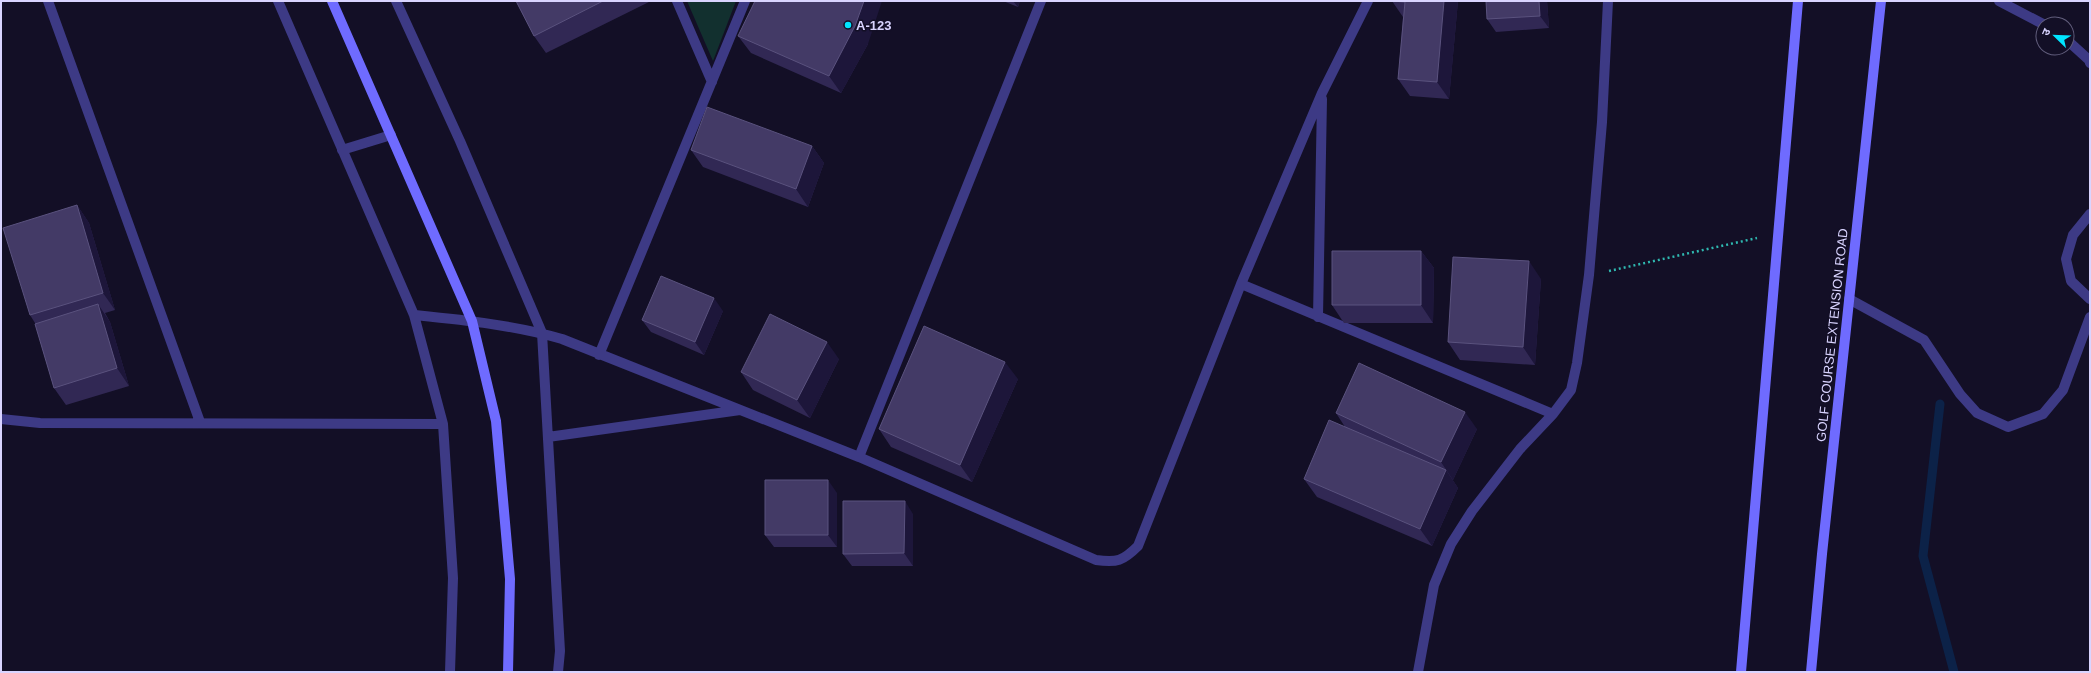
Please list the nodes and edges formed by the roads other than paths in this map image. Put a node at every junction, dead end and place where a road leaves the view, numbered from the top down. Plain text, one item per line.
1 (48, 1) edge
2 (278, 1) edge
3 (332, 1) edge
4 (396, 1) edge
5 (677, 1) edge
6 (745, 1) edge
7 (1040, 1) edge
8 (1368, 1) edge
9 (1608, 1) edge
10 (1798, 1) edge
11 (1881, 1) edge
12 (2000, 1) edge
13 (2035, 20) edge
14 (2075, 48) edge
15 (2090, 63) edge
16 (712, 82) junction
17 (1322, 93) junction
18 (391, 135) junction
19 (342, 150) junction
20 (2090, 214) edge
21 (1240, 284) junction
22 (1849, 299) junction
23 (2090, 299) edge
24 (414, 315) junction
25 (1318, 317) junction
26 (2090, 317) edge
27 (472, 321) junction
28 (542, 333) junction
29 (599, 354) junction
30 (741, 410) junction
31 (1553, 414) junction
32 (1, 419) edge
33 (200, 422) junction
34 (443, 424) junction
35 (548, 437) junction
36 (859, 457) junction
37 (450, 672) edge
38 (508, 672) edge
39 (558, 672) edge
40 (1418, 672) edge
41 (1741, 672) edge
42 (1811, 672) edge

1 - 33 street
2 - 19 street
3 - 18 main road
4 - 28 street
5 - 16 street
6 - 16 street
7 - 36 street
8 - 17 street
9 - 31 street
10 - 41 main road
11 - 22 main road, GOLF COURSE EXTENSION ROAD
12 - 13 street
14 - 15 street
16 - 29 street
17 - 21 street
17 - 25 street
18 - 19 street
18 - 27 main road
19 - 24 street
20 - 23 street
21 - 25 street
21 - 36 street
22 - 26 street
22 - 42 main road, GOLF COURSE EXTENSION ROAD
24 - 27 street
24 - 34 street
25 - 31 street
27 - 28 street
27 - 38 main road
28 - 29 street
28 - 35 street
29 - 30 street
30 - 35 street
30 - 36 street
31 - 40 street
32 - 33 street
33 - 34 street
34 - 37 street
35 - 39 street

